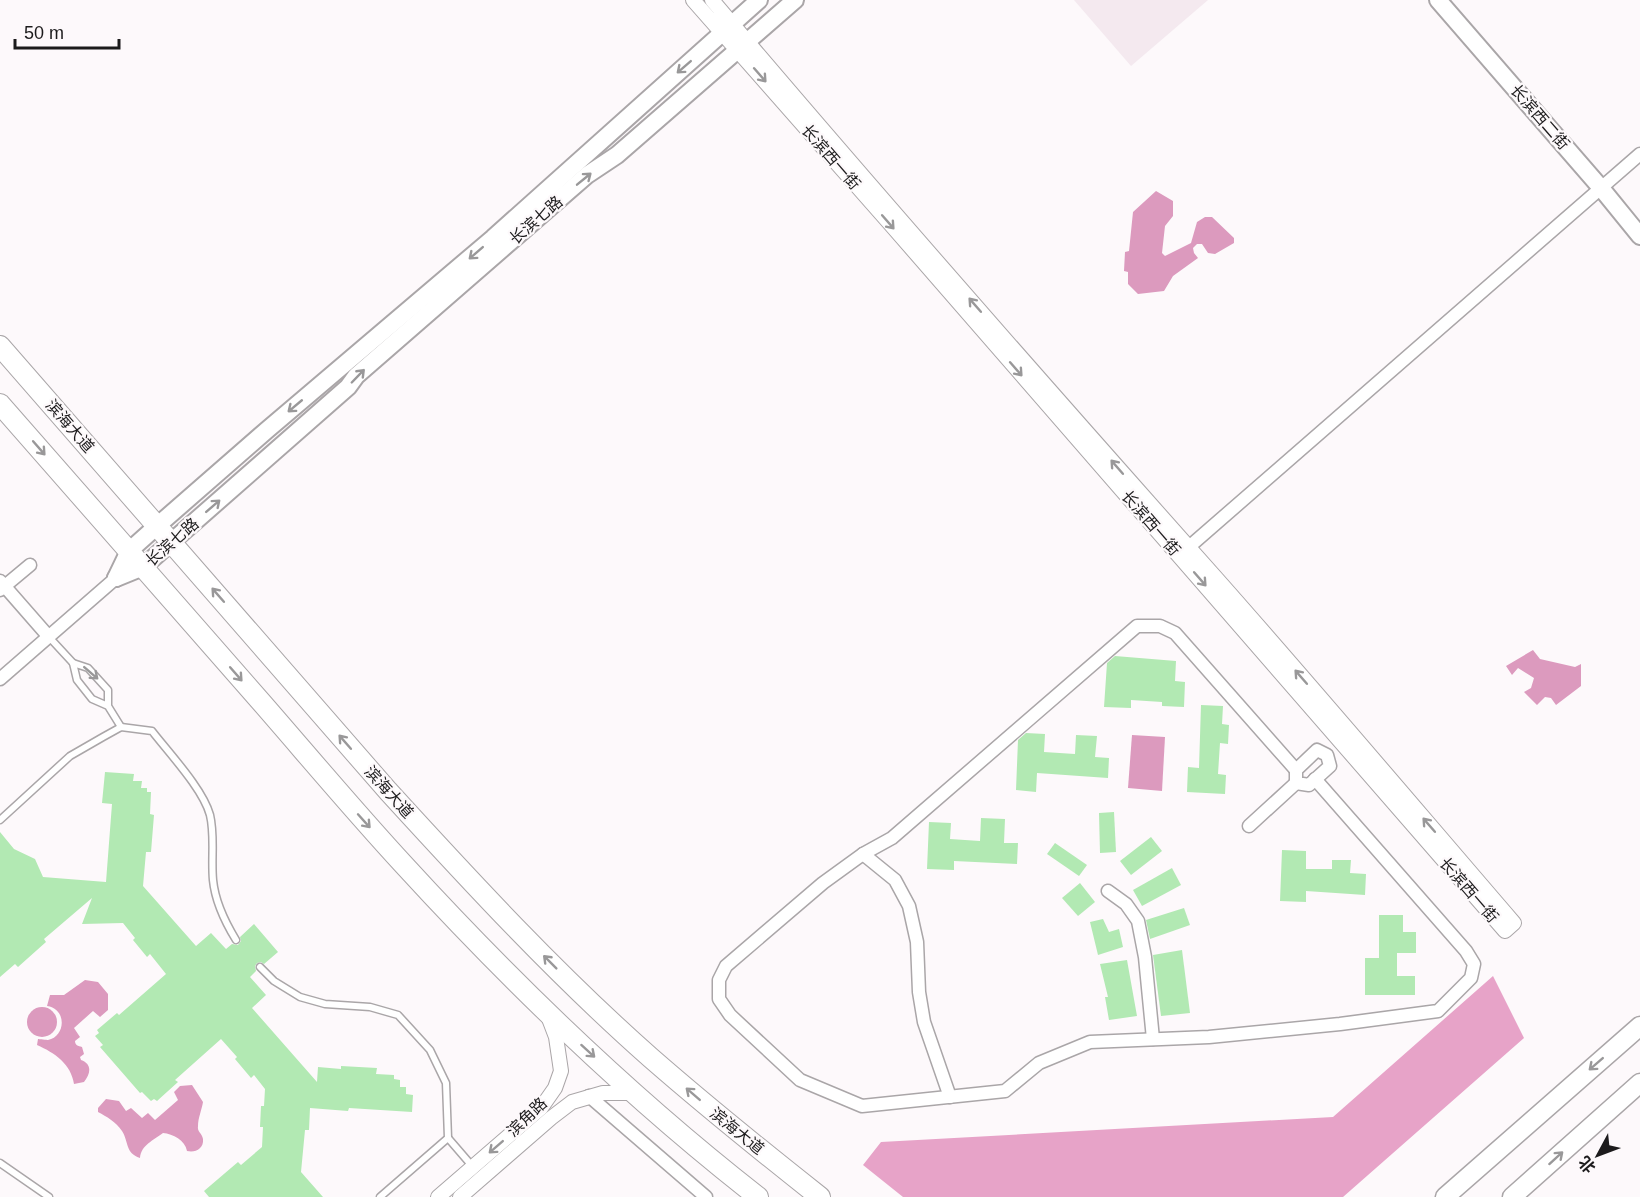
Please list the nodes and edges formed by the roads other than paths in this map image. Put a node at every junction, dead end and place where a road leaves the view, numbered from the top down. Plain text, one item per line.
1 (693, 0) edge
2 (712, 0) edge
3 (759, 0) edge
4 (795, 0) edge
5 (1438, 0) edge
6 (1451, 0) edge
7 (728, 28) junction
8 (742, 45) junction
9 (1640, 154) edge
10 (1605, 184) junction
11 (1640, 218) edge
12 (1640, 236) edge
13 (0, 346) edge
14 (0, 404) edge
15 (157, 525) junction
16 (172, 542) junction
17 (129, 551) junction
18 (1184, 552) junction
19 (30, 565) dead end
20 (143, 567) junction
21 (116, 578) junction
22 (1, 586) edge
23 (49, 637) junction
24 (73, 663) junction
25 (0, 679) edge
26 (108, 706) junction
27 (121, 727) junction
28 (1341, 742) junction
29 (1327, 755) junction
30 (1296, 776) junction
31 (1315, 779) junction
32 (0, 820) edge
33 (1249, 826) dead end
34 (863, 854) junction
35 (1108, 891) dead end
36 (236, 940) dead end
37 (260, 967) dead end
38 (546, 1012) junction
39 (1640, 1026) edge
40 (1153, 1039) junction
41 (1640, 1083) edge
42 (634, 1093) junction
43 (589, 1096) junction
44 (950, 1097) junction
45 (448, 1138) junction
46 (0, 1163) edge
47 (473, 1167) junction
48 (49, 1197) edge
49 (380, 1197) edge
50 (438, 1197) edge
51 (460, 1197) edge
52 (706, 1197) edge
53 (758, 1197) edge
54 (820, 1197) edge
55 (1445, 1197) edge
56 (1512, 1197) edge

1 - 7 street, 长滨西一街
2 - 7 street, 长滨西一街
3 - 7 main road, 长滨七路
4 - 8 main road, 长滨七路
5 - 10 main road, 长滨西二街
6 - 10 main road, 长滨西二街
7 - 8 street, 长滨西一街
7 -> 15 main road, 长滨七路
16 -> 8 main road, 长滨七路
8 - 18 street, 长滨西一街
9 - 10 street
10 - 11 main road, 长滨西二街
10 - 12 main road, 长滨西二街
10 - 18 street
13 - 15 highway, 滨海大道
14 -> 17 highway
15 - 16 highway, 滨海大道
15 - 17 main road, 长滨七路
16 - 20 main road, 长滨七路
54 -> 16 highway, 滨海大道
17 - 20 highway
17 - 21 main road, 长滨七路
18 -> 28 street, 长滨西一街
28 -> 18 street, 长滨西一街
19 - 22 street
20 - 21 main road, 长滨七路
20 -> 38 highway
21 - 23 street
22 - 23 street
23 - 24 lane
23 - 25 street
24 - 26 lane
24 -> 26 lane
26 - 27 lane
27 - 32 lane
27 - 36 lane
28 - 29 street
29 - 30 street
29 - 31 street
30 - 31 street
30 - 33 street
30 - 34 street
31 - 40 street
34 - 44 street
34 - 44 street
35 - 40 street
37 - 45 lane
38 -> 42 highway
38 -> 47 street, 滨角路
39 -> 55 main road
40 - 44 street
56 -> 41 main road
42 - 43 street, 滨角路
42 - 53 highway
43 - 51 street, 滨角路
43 - 52 street
45 - 47 lane
45 - 49 lane
46 - 48 lane
47 - 50 street, 滨角路

